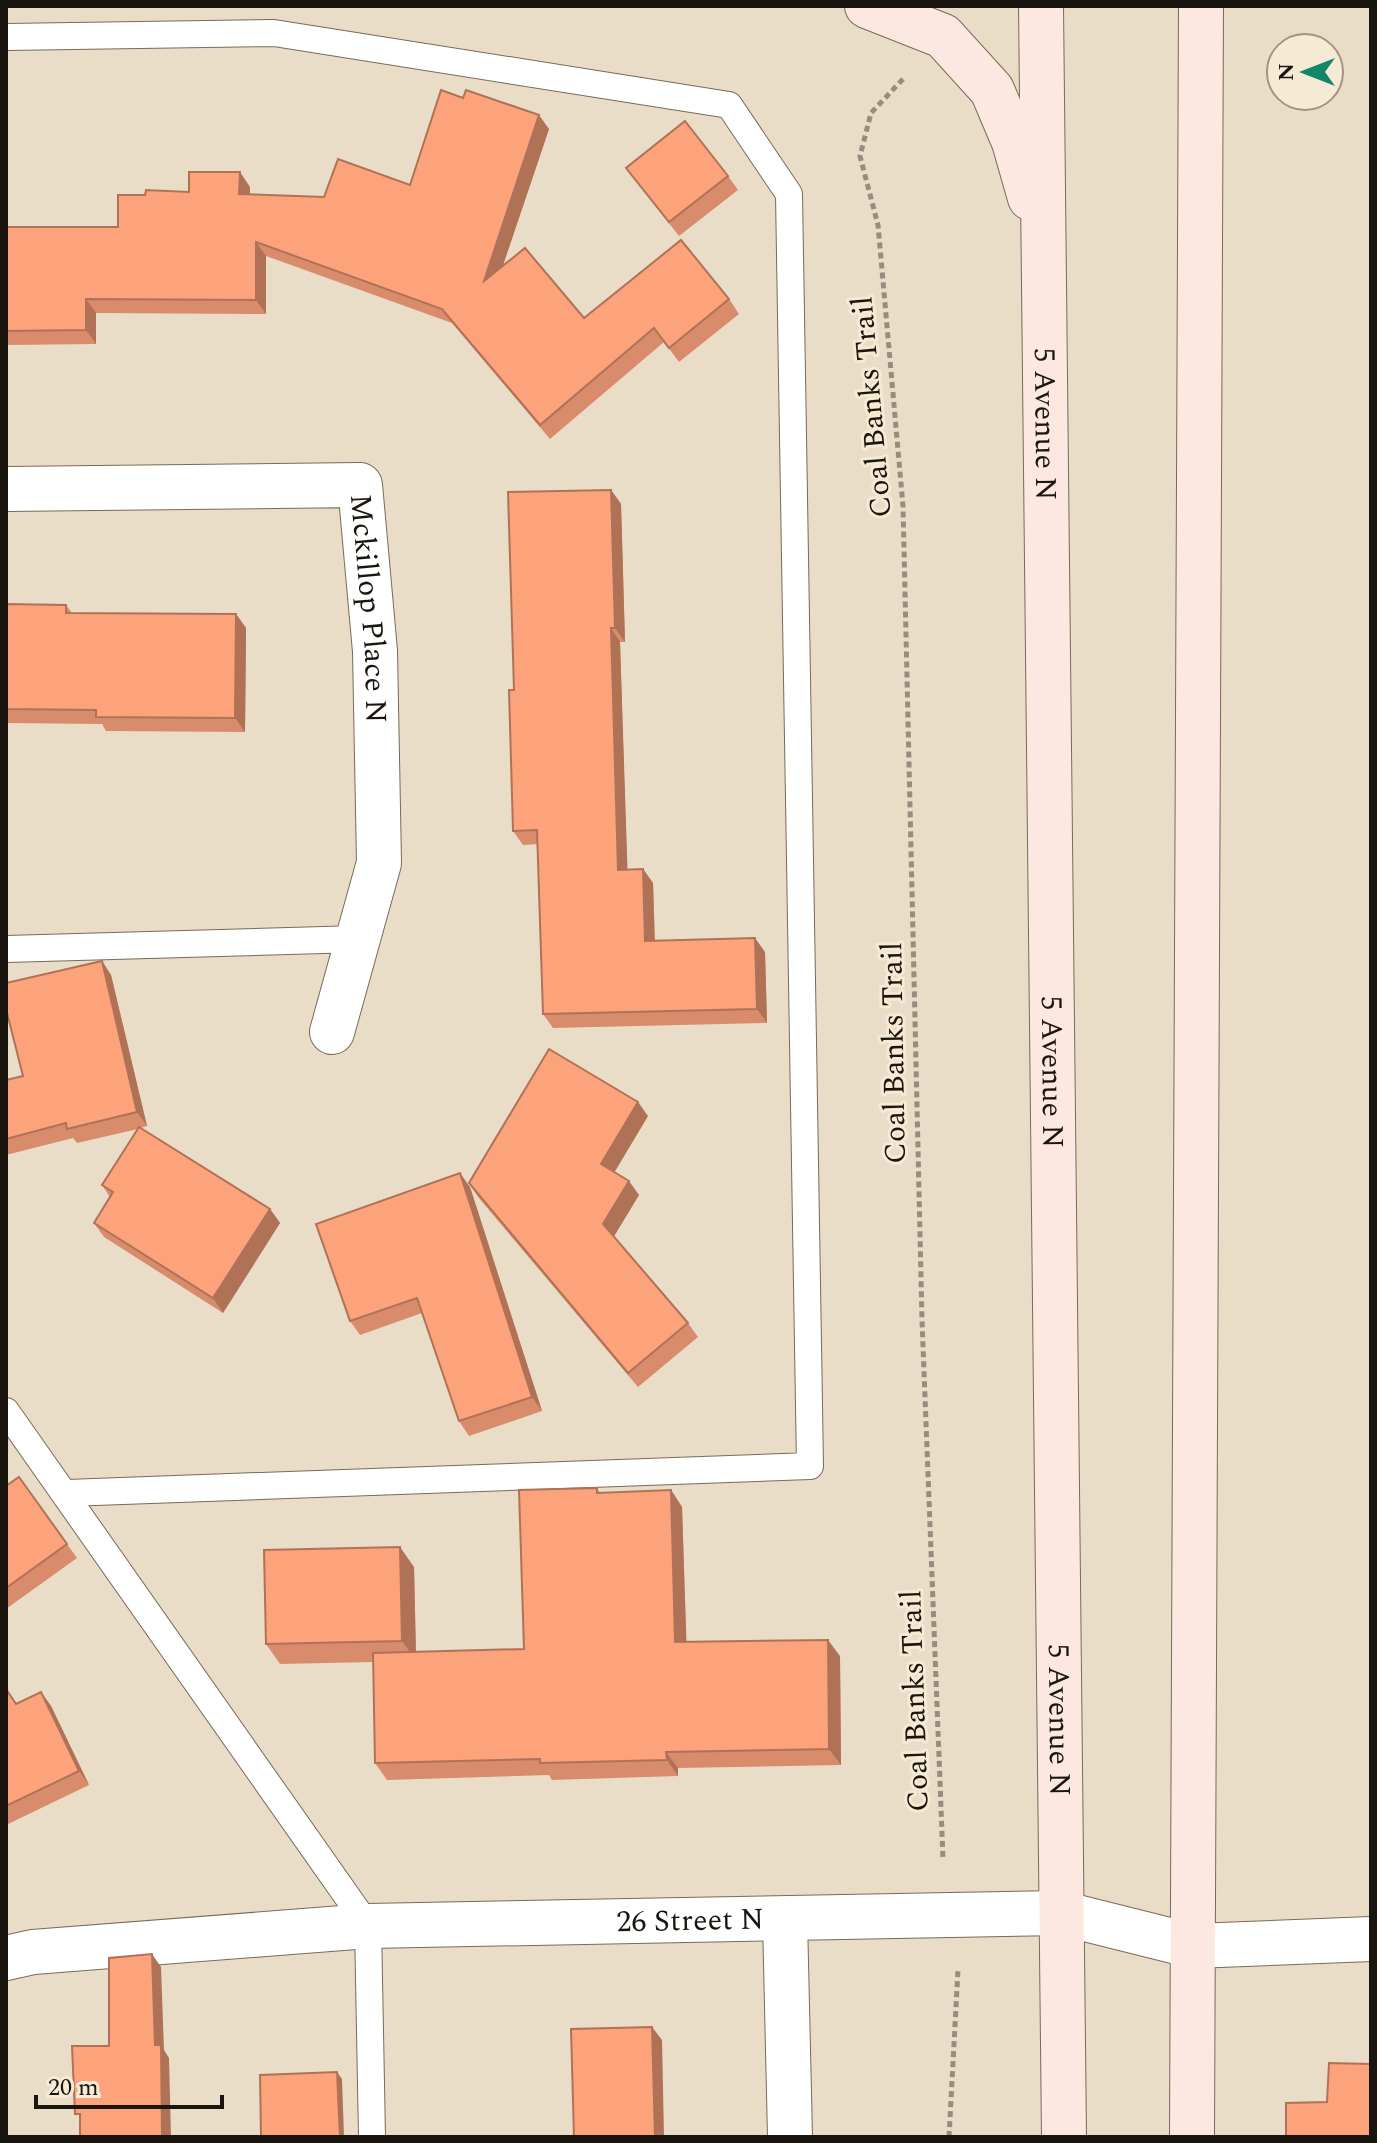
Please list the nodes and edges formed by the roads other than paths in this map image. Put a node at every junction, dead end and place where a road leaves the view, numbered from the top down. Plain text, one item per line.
1 (867, 6) edge
2 (1041, 6) edge
3 (1201, 6) edge
4 (6, 37) edge
5 (1046, 254) junction
6 (6, 489) edge
7 (358, 939) junction
8 (6, 949) edge
9 (332, 1032) dead end
10 (6, 1411) edge
11 (67, 1493) junction
12 (1061, 1913) junction
13 (785, 1919) junction
14 (368, 1926) junction
15 (1371, 1939) edge
16 (1193, 1946) junction
17 (6, 1958) edge
18 (372, 2137) edge
19 (790, 2137) edge
20 (1064, 2137) edge
21 (1192, 2137) edge

1 - 5 main road
2 - 5 main road, 5 Avenue N
3 - 16 main road
4 - 11 lane
5 - 12 main road, 5 Avenue N
6 - 7 street, Mckillop Place N
7 - 8 lane
7 - 9 street, Mckillop Place N
10 - 11 lane
11 - 14 lane
12 - 13 street, 26 Street N
12 - 16 street, 26 Street N
12 - 20 main road, 5 Avenue N
13 - 14 street, 26 Street N
13 - 19 street
14 - 17 street, 26 Street N
14 - 18 lane
15 - 16 street, 26 Street N
16 - 21 main road

